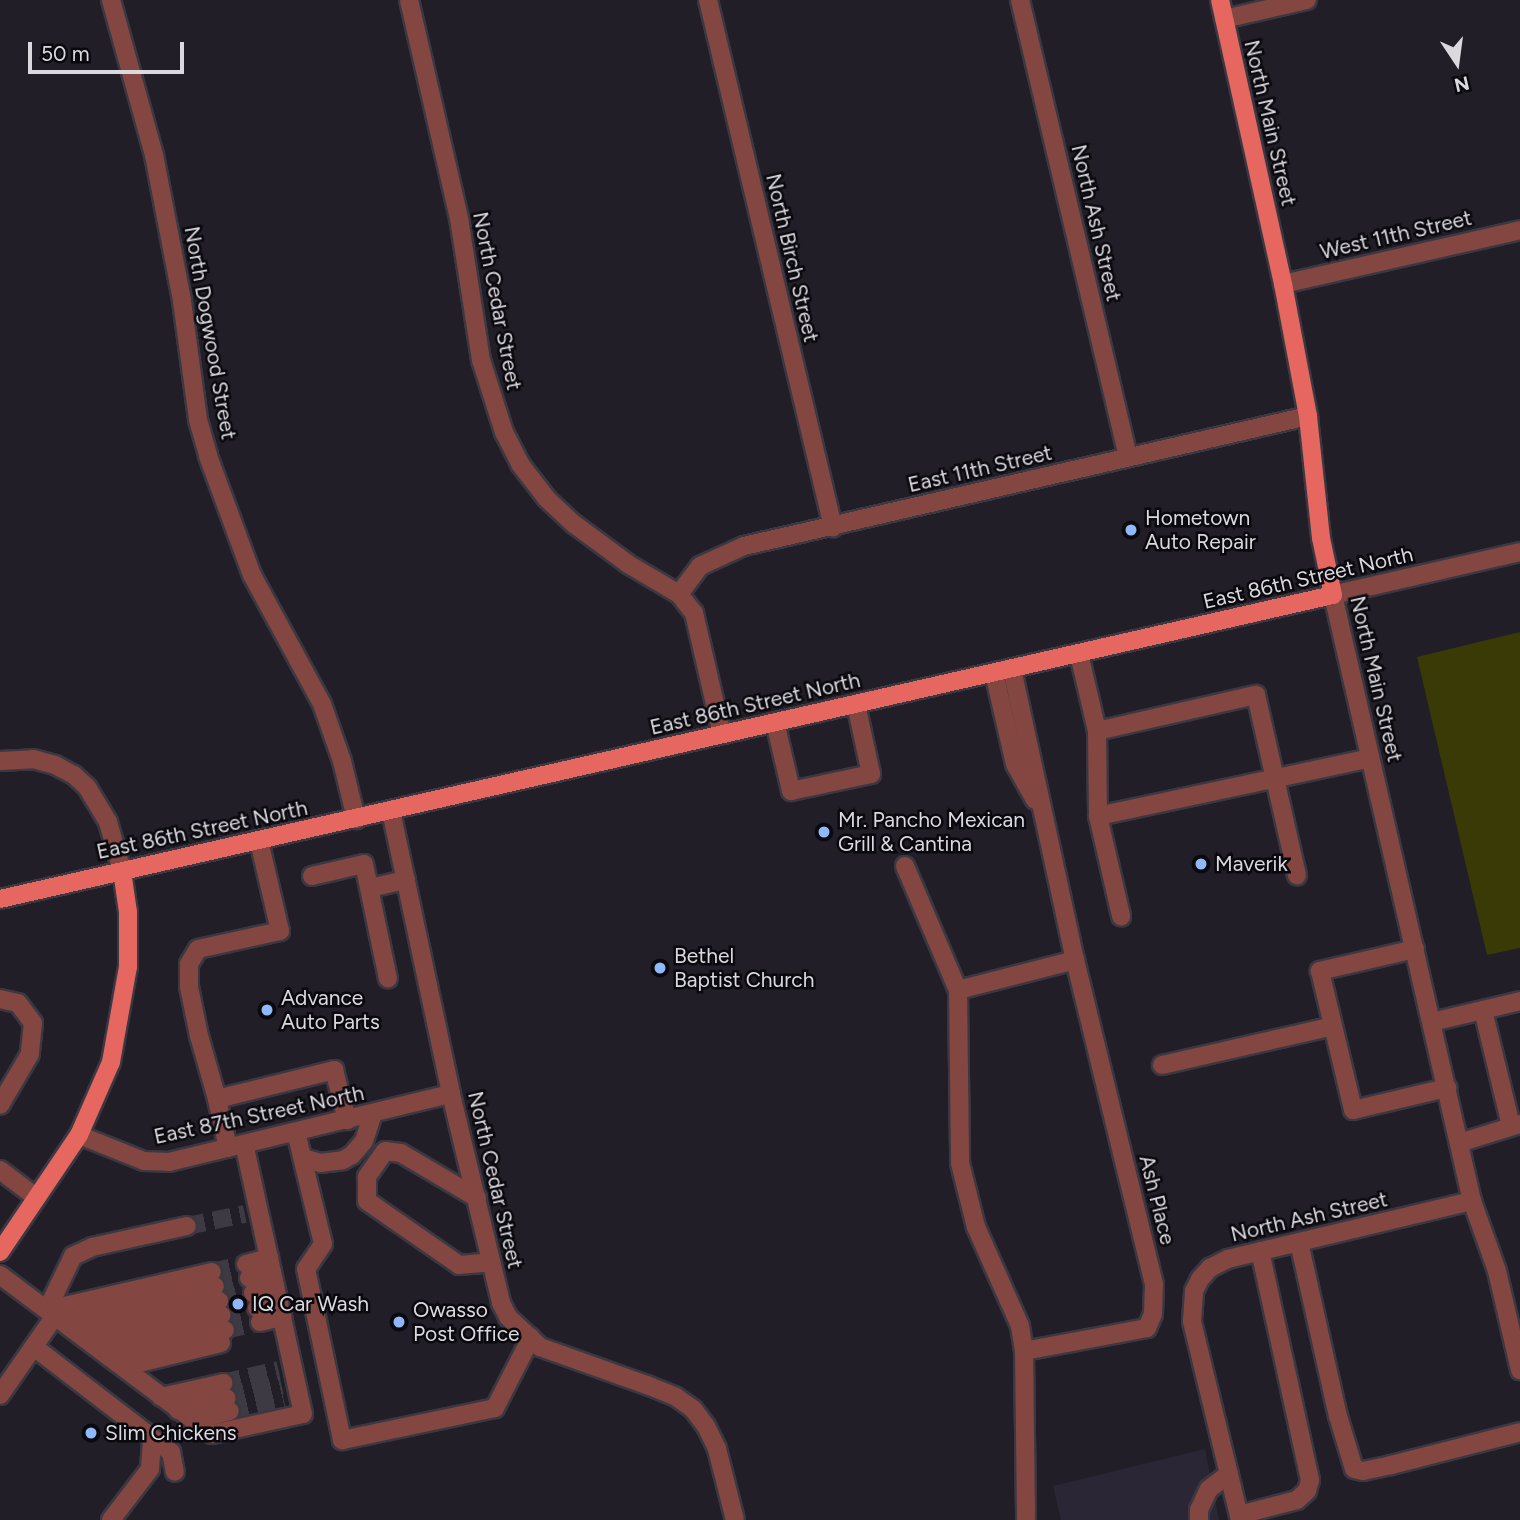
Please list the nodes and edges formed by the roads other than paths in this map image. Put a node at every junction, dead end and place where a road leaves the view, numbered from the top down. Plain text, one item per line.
1 (111, 0) edge
2 (409, 0) edge
3 (708, 0) edge
4 (1020, 0) edge
5 (1220, 0) edge
6 (1307, 0) edge
7 (1224, 19) junction
8 (1520, 230) edge
9 (1283, 284) junction
10 (1308, 416) junction
11 (1128, 457) junction
12 (833, 527) junction
13 (1520, 552) edge
14 (679, 594) junction
15 (1333, 595) junction
16 (1079, 654) junction
17 (1012, 669) junction
18 (994, 673) junction
19 (856, 704) junction
20 (775, 722) junction
21 (1097, 731) junction
22 (722, 734) junction
23 (2, 755) edge
24 (1370, 758) junction
25 (1275, 778) junction
26 (391, 811) junction
27 (1044, 816) junction
28 (1098, 816) junction
29 (356, 819) junction
30 (259, 841) junction
31 (905, 866) dead end
32 (122, 871) junction
33 (1297, 875) dead end
34 (312, 876) dead end
35 (406, 880) junction
36 (370, 888) junction
37 (0, 899) edge
38 (1121, 916) dead end
39 (1415, 949) junction
40 (1076, 960) junction
41 (388, 979) dead end
42 (958, 990) junction
43 (0, 999) edge
44 (1520, 1001) edge
45 (1483, 1010) junction
46 (1432, 1022) junction
47 (1333, 1026) junction
48 (1162, 1065) dead end
49 (1447, 1088) junction
50 (451, 1094) junction
51 (217, 1099) junction
52 (0, 1105) edge
53 (373, 1114) junction
54 (347, 1120) junction
55 (1516, 1125) edge
56 (296, 1132) junction
57 (79, 1135) junction
58 (1459, 1143) junction
59 (236, 1146) junction
60 (303, 1158) junction
61 (0, 1170) edge
62 (37, 1198) junction
63 (477, 1198) junction
64 (1472, 1201) junction
65 (187, 1226) tunnel mouth
66 (1299, 1242) junction
67 (1260, 1251) junction
68 (0, 1252) edge
69 (491, 1262) junction
70 (0, 1275) edge
71 (277, 1294) junction
72 (254, 1299) junction
73 (220, 1308) junction
74 (55, 1316) junction
75 (79, 1334) junction
76 (531, 1338) junction
77 (94, 1346) junction
78 (34, 1347) junction
79 (1024, 1351) junction
80 (116, 1362) junction
81 (1520, 1370) edge
82 (0, 1395) edge
83 (161, 1397) junction
84 (227, 1397) junction
85 (178, 1410) junction
86 (193, 1421) junction
87 (1520, 1432) edge
88 (152, 1438) junction
89 (175, 1472) dead end
90 (1229, 1474) junction
91 (1239, 1518) edge
92 (111, 1520) edge
93 (735, 1520) edge
94 (1026, 1520) edge
95 (1199, 1520) edge

1 - 29 street, North Dogwood Street
2 - 14 street, North Cedar Street
3 - 12 street, North Birch Street
4 - 11 street, North Ash Street
5 - 7 main road, North Main Street
6 - 7 street
7 - 9 main road, North Main Street
8 - 9 street, West 11th Street
9 - 10 main road, North Main Street
10 - 11 street, East 11th Street
10 - 15 main road, North Main Street
11 - 12 street, East 11th Street
12 - 14 street, East 11th Street
13 - 15 street, East 86th Street North
14 - 22 street, North Cedar Street
15 - 16 main road, East 86th Street North
15 - 24 street, North Main Street
16 - 17 main road, East 86th Street North
16 - 21 street
17 - 18 main road, East 86th Street North
17 - 27 street, Ash Place
18 - 19 main road, East 86th Street North
18 - 27 street, Ash Place
19 - 20 main road, East 86th Street North
19 - 20 street
20 - 22 main road, East 86th Street North
21 - 25 street
21 - 28 street
22 - 26 main road, East 86th Street North
23 - 32 street
24 - 25 street
24 - 39 street, North Main Street
25 - 28 street
25 - 33 street
26 - 29 main road, East 86th Street North
26 - 35 street, North Cedar Street
27 - 40 street, Ash Place
28 - 38 street
29 - 30 main road, East 86th Street North
30 - 32 main road, East 86th Street North
30 - 51 street
31 - 42 street
32 - 37 main road, East 86th Street North
32 - 57 main road
34 - 36 street
35 - 36 street
35 - 50 street, North Cedar Street
36 - 41 street
39 - 46 street, North Main Street
39 - 47 street
40 - 42 street
40 - 79 street, Ash Place
42 - 79 street
43 - 52 street
44 - 45 street
45 - 46 street
45 - 55 street
46 - 49 street, North Main Street
47 - 48 street
47 - 49 street
49 - 58 street, North Main Street
50 - 53 street, East 87th Street North
50 - 63 street, North Cedar Street
51 - 54 street
51 - 59 street
53 - 54 street, East 87th Street North
53 - 60 street
54 - 56 street, East 87th Street North
55 - 58 street
56 - 59 street, East 87th Street North
56 - 60 street
57 - 59 street, East 87th Street North
57 - 62 main road
58 - 64 street, North Main Street
59 - 71 street
60 - 76 street
61 - 62 street
62 - 68 main road
63 - 69 street, North Cedar Street
63 - 69 street
64 - 66 street, North Ash Street
64 - 81 street, North Main Street
65 - 74 street
66 - 67 street, North Ash Street
66 - 87 street
67 - 90 street, North Ash Street
67 - 91 street
69 - 76 street, North Cedar Street
70 - 74 street
71 - 72 street
71 - 72 street
71 - 72 street
71 - 86 street
73 - 74 street
73 - 75 street
73 - 77 street
73 - 80 street
74 - 75 street
74 - 78 street
75 - 77 street
76 - 93 street, North Cedar Street
77 - 80 street
78 - 82 street
78 - 88 street
79 - 94 street
80 - 83 street
83 - 84 street
83 - 85 street
84 - 85 street
84 - 86 street
85 - 86 street
88 - 89 street
88 - 92 street
90 - 91 street, North Ash Street
90 - 95 street

